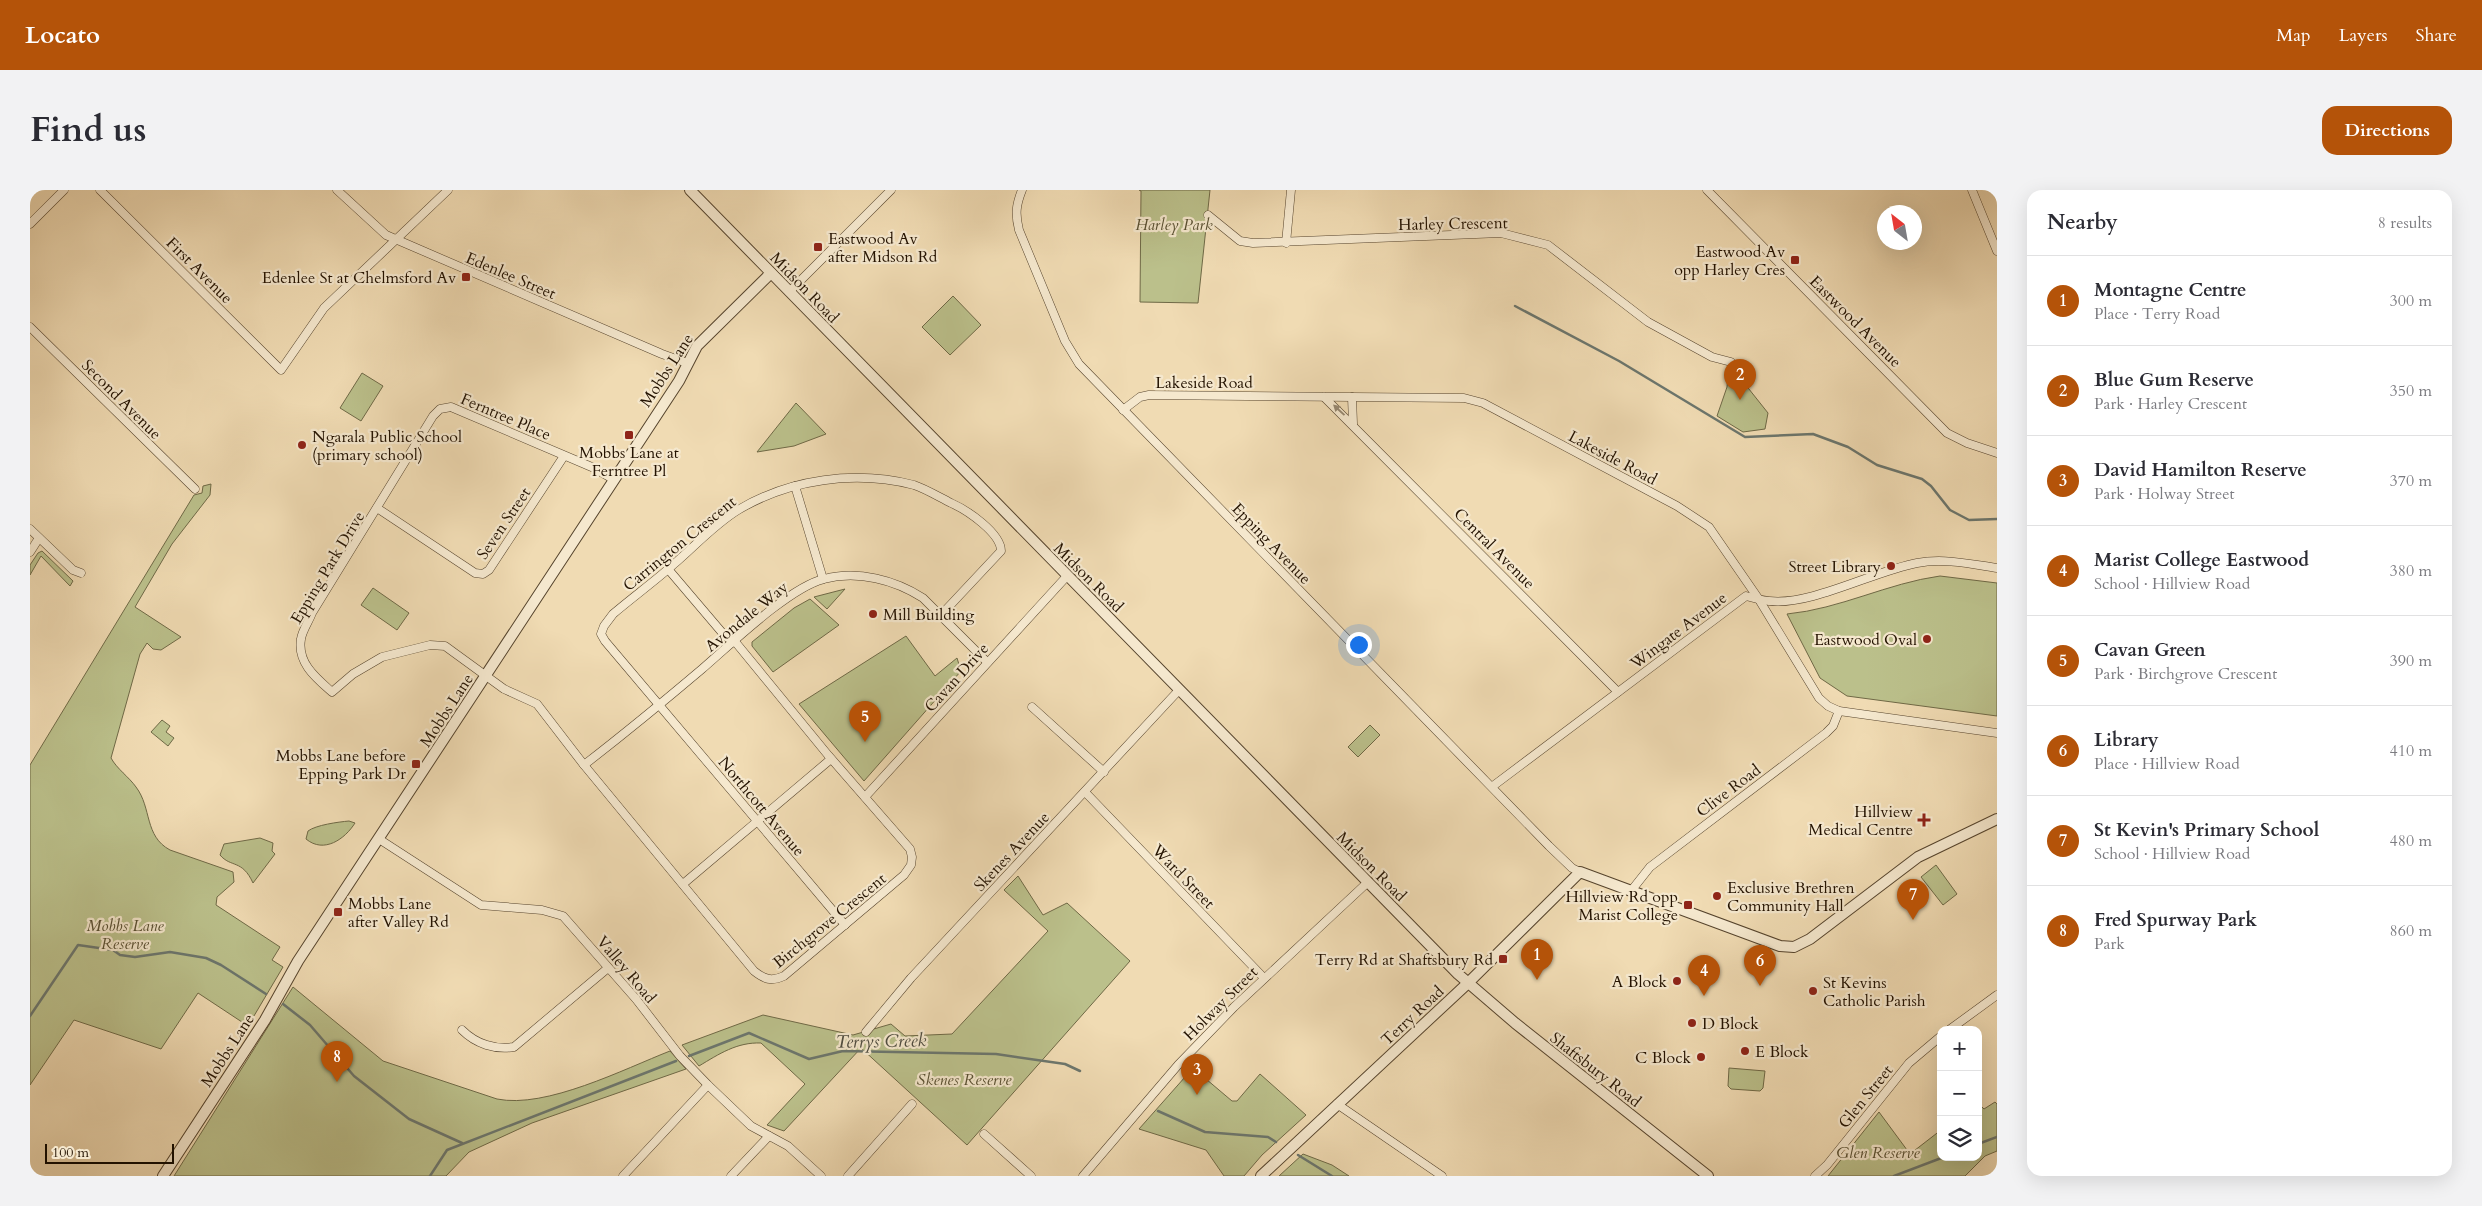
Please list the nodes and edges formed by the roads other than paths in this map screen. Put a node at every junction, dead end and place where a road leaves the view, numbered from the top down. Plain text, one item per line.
1 (64, 190) edge
2 (100, 190) edge
3 (336, 190) edge
4 (448, 190) edge
5 (690, 190) edge
6 (891, 190) edge
7 (1022, 190) edge
8 (1291, 190) edge
9 (1707, 190) edge
10 (1972, 190) edge
11 (1208, 215) dead end
12 (30, 224) edge
13 (395, 239) junction
14 (1286, 243) junction
15 (1997, 251) edge
16 (770, 273) junction
17 (789, 292) junction
18 (30, 327) edge
19 (1731, 362) dead end
20 (687, 363) junction
21 (1324, 397) junction
22 (1352, 397) junction
23 (1123, 410) junction
24 (1353, 424) junction
25 (1997, 453) edge
26 (564, 456) junction
27 (613, 478) junction
28 (795, 486) junction
29 (196, 488) dead end
30 (378, 508) junction
31 (30, 529) edge
32 (39, 538) junction
33 (30, 552) edge
34 (1997, 568) edge
35 (668, 569) junction
36 (81, 573) dead end
37 (1067, 576) junction
38 (823, 579) junction
39 (1758, 598) junction
40 (941, 615) junction
41 (733, 642) junction
42 (987, 662) junction
43 (486, 676) junction
44 (1179, 690) junction
45 (1618, 692) junction
46 (659, 704) junction
47 (1032, 708) dead end
48 (1839, 711) junction
49 (1997, 733) edge
50 (831, 758) junction
51 (584, 765) junction
52 (1104, 772) junction
53 (1493, 786) junction
54 (1085, 792) junction
55 (865, 797) junction
56 (1997, 819) edge
57 (758, 821) junction
58 (380, 839) junction
59 (1580, 872) junction
60 (1368, 882) junction
61 (683, 884) junction
62 (1631, 891) junction
63 (845, 925) junction
64 (608, 968) junction
65 (1264, 978) junction
66 (1468, 983) junction
67 (1997, 995) edge
68 (1954, 1026) edge
69 (462, 1030) dead end
70 (866, 1032) dead end
71 (1937, 1039) edge
72 (708, 1085) junction
73 (912, 1104) dead end
74 (1337, 1104) junction
75 (984, 1134) dead end
76 (768, 1136) junction
77 (163, 1176) edge
78 (623, 1176) edge
79 (731, 1176) edge
80 (821, 1176) edge
81 (848, 1176) edge
82 (1031, 1176) edge
83 (1083, 1176) edge
84 (1261, 1176) edge
85 (1442, 1176) edge
86 (1708, 1176) edge
87 (1815, 1176) edge

1 - 12 street
2 - 13 street, First Avenue
3 - 13 street, Edenlee Street
4 - 13 street
5 - 16 street, Midson Road
6 - 17 street
7 - 23 street, Epping Avenue
8 - 14 street
9 - 25 street, Eastwood Avenue
10 - 15 street
11 - 14 street, Harley Crescent
13 - 20 street, Edenlee Street
14 - 19 street, Harley Crescent
16 - 17 street, Midson Road
16 - 20 street, Mobbs Lane
17 - 37 street, Midson Road
18 - 29 street, Second Avenue
20 - 27 street, Mobbs Lane
21 - 22 street, Lakeside Road
21 - 23 street, Lakeside Road
24 -> 21 street, Central Avenue
22 - 24 street
22 - 39 street, Lakeside Road
23 - 53 street, Epping Avenue
24 - 45 street, Central Avenue
26 - 27 street, Ferntree Place
26 - 30 street, Ferntree Place
26 - 30 street, Seven Street
27 - 43 street, Mobbs Lane
28 - 35 street, Carrington Crescent
28 - 38 street
28 - 40 street, Carrington Crescent
30 - 43 street, Epping Park Drive
31 - 32 street
32 - 33 street
32 - 36 street
34 - 39 street, Wingate Avenue
35 - 41 street, Birchgrove Crescent
35 - 46 street, Carrington Crescent
37 - 42 street, Cavan Drive
37 - 44 street, Midson Road
38 - 40 street, Avondale Way
38 - 41 street, Avondale Way
39 - 45 street, Wingate Avenue
39 - 48 street, Lakeside Road
40 - 42 street, Avondale Way
41 - 46 street, Avondale Way
41 - 50 street, Birchgrove Crescent
42 - 55 street, Cavan Drive
43 - 51 street, Birchgrove Crescent
43 - 58 street, Mobbs Lane
44 - 52 street, Skenes Avenue
44 - 60 street, Midson Road
45 - 53 street, Wingate Avenue
46 - 51 street, Avondale Way
46 - 57 street, Northcott Avenue
47 - 52 street
48 - 49 street, Lakeside Road
48 - 62 street, Clive Road
50 - 55 street, Birchgrove Crescent
50 - 57 street
51 - 61 street, Birchgrove Crescent
52 - 54 street, Skenes Avenue
53 - 59 street, Epping Avenue
54 - 65 street, Ward Street
54 - 70 street, Skenes Avenue
55 - 63 street, Birchgrove Crescent
56 - 62 street
57 - 61 street
57 - 63 street, Northcott Avenue
58 - 64 street, Valley Road
58 - 77 street, Mobbs Lane
59 - 62 street
59 - 66 street, Terry Road
60 - 65 street, Holway Street
60 - 66 street, Midson Road
61 - 63 street, Birchgrove Crescent
64 - 69 street
64 - 72 street, Valley Road
65 - 83 street, Holway Street
66 - 74 street, Terry Road
66 - 86 street, Shaftsbury Road
67 - 68 street
71 - 87 street, Glen Street
72 - 76 street, Valley Road
72 - 78 street
73 - 81 street
74 - 84 street, Terry Road
74 - 85 street
75 - 82 street
76 - 79 street
76 - 80 street, Valley Road

